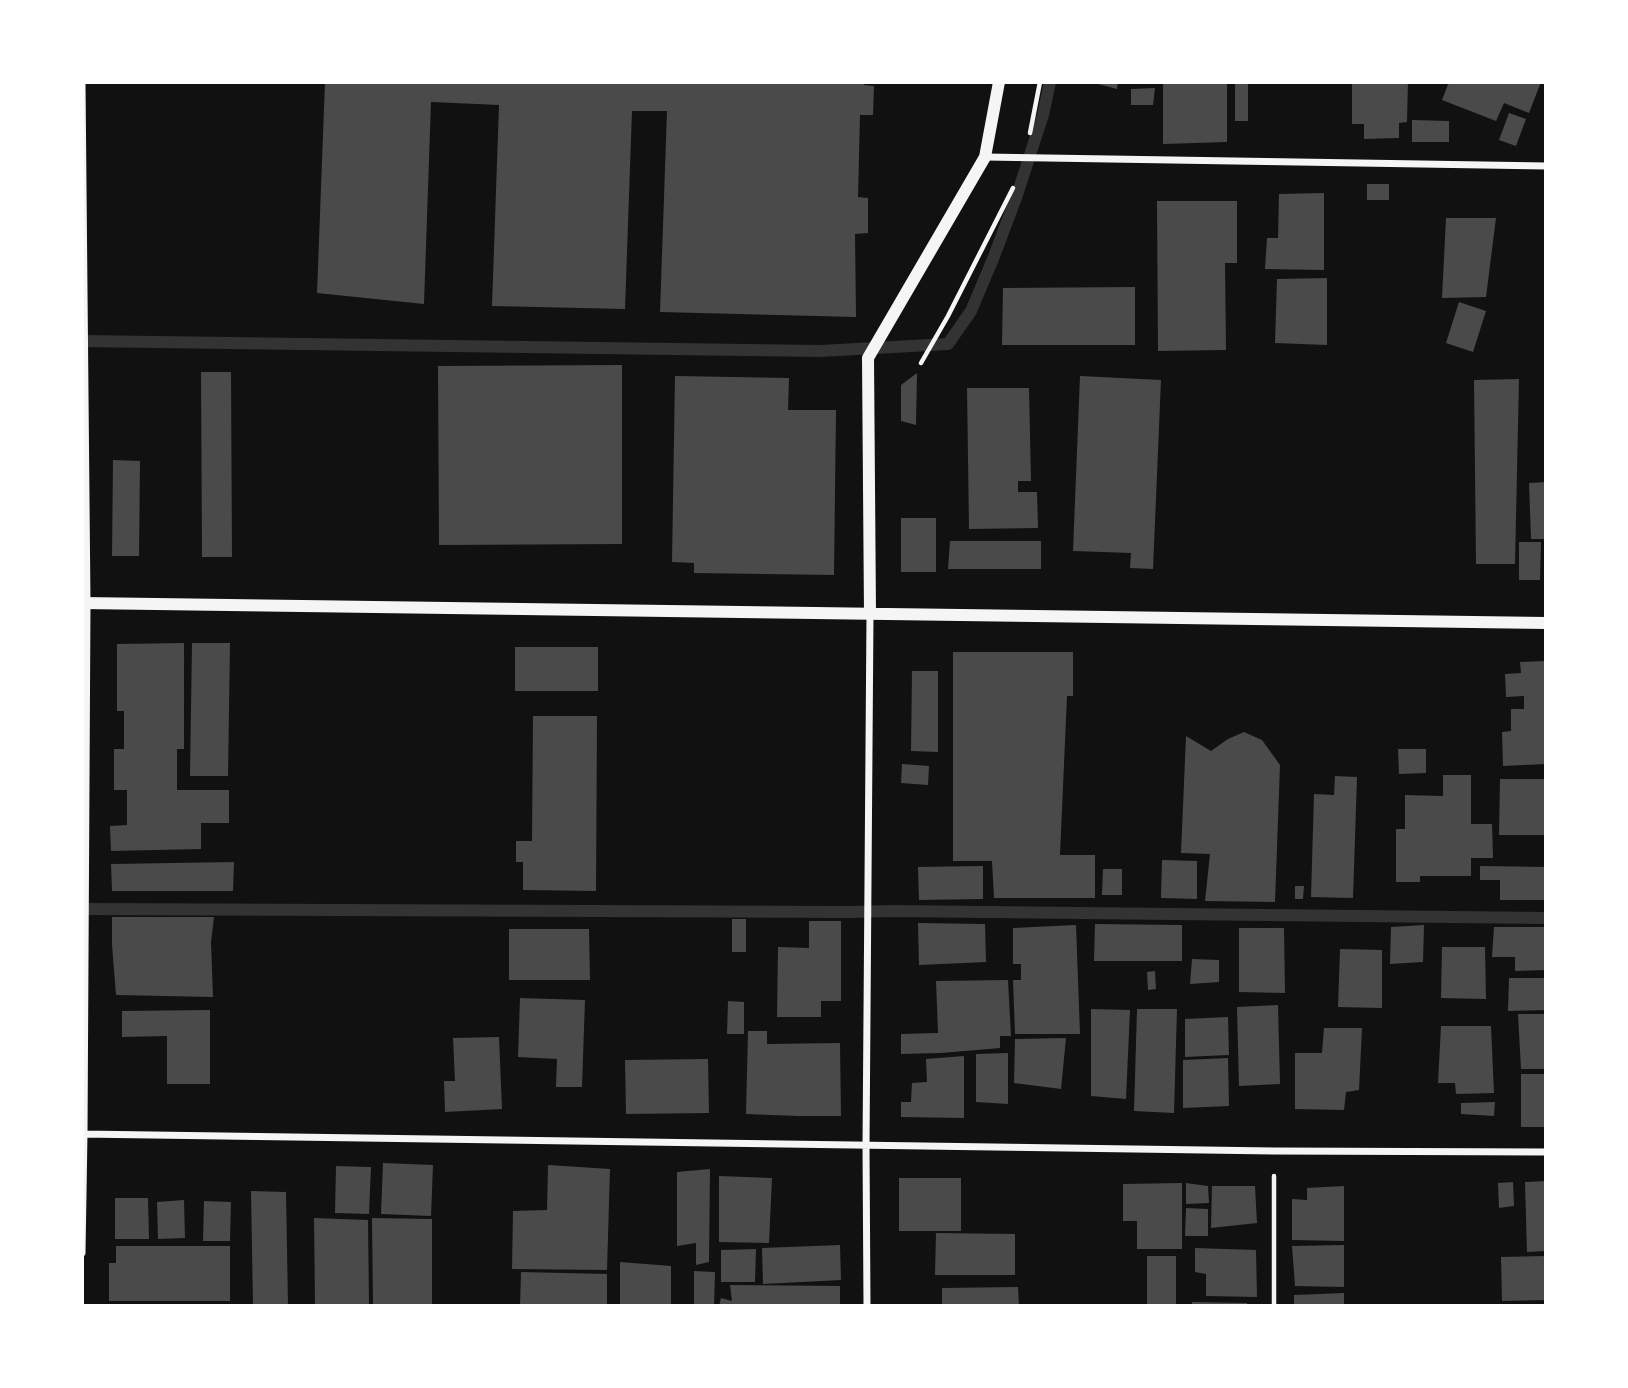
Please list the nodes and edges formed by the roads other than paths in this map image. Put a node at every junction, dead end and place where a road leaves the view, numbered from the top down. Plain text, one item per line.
1 (82, 82) edge
2 (999, 82) edge
3 (985, 157) junction
4 (1546, 166) edge
5 (85, 603) edge
6 (870, 614) junction
7 (1546, 623) edge
8 (83, 1134) edge
9 (866, 1146) junction
10 (1546, 1152) edge
11 (82, 1253) edge
12 (867, 1306) edge

1 - 5 street
2 - 3 street
3 - 4 street
3 - 6 street
5 - 6 street
5 - 8 street
6 - 7 street
6 - 9 street
8 - 9 street
8 - 11 street
9 - 10 street
9 - 12 street

